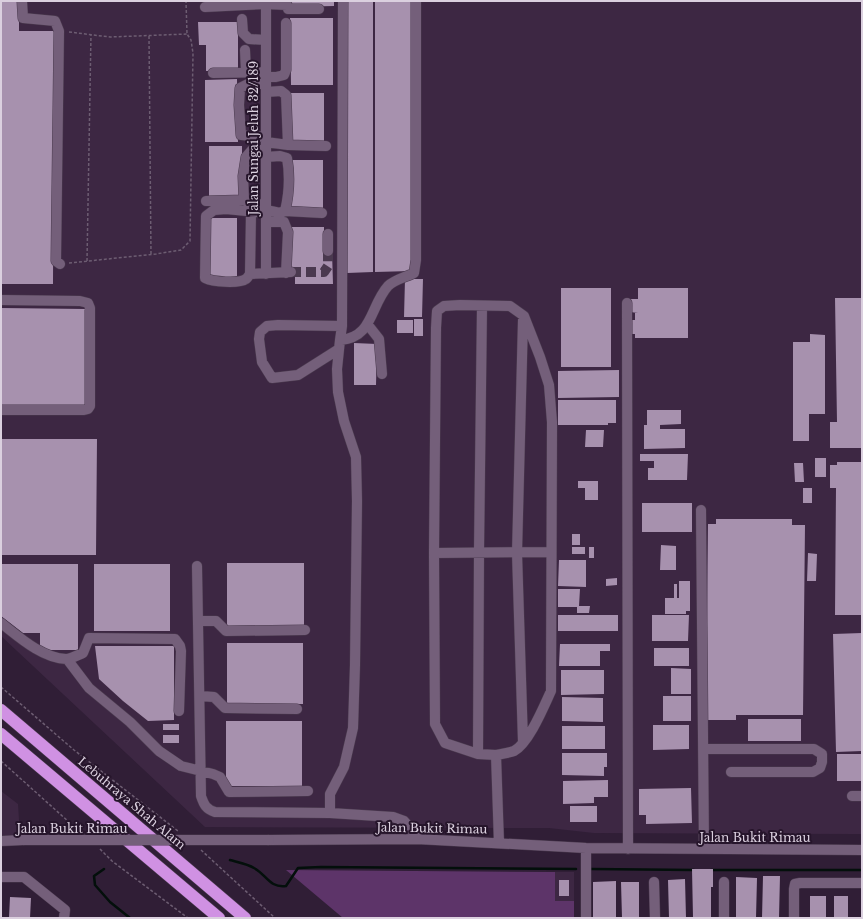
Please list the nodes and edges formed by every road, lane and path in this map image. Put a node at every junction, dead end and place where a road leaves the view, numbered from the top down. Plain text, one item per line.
1 (22, 1) edge
2 (186, 1) edge
3 (342, 1) edge
4 (416, 1) edge
5 (244, 3) edge
6 (266, 3) edge
7 (287, 3) edge
8 (205, 7) dead end
9 (319, 9) dead end
10 (242, 19) dead end
11 (286, 23) dead end
12 (59, 31) junction
13 (91, 34) junction
14 (186, 34) junction
15 (149, 36) junction
16 (266, 40) junction
17 (245, 50) dead end
18 (246, 72) junction
19 (213, 73) dead end
20 (266, 81) junction
21 (288, 145) junction
22 (326, 146) dead end
23 (266, 147) junction
24 (244, 200) junction
25 (206, 201) dead end
26 (285, 211) junction
27 (251, 212) junction
28 (266, 213) junction
29 (322, 213) dead end
30 (328, 234) dead end
31 (328, 251) tunnel mouth
32 (151, 255) junction
33 (87, 261) junction
34 (60, 264) joint
35 (250, 274) junction
36 (266, 274) junction
37 (1, 300) edge
38 (627, 303) dead end
39 (482, 306) junction
40 (524, 316) junction
41 (368, 325) junction
42 (342, 326) junction
43 (340, 344) junction
44 (382, 374) dead end
45 (1, 410) edge
46 (701, 510) dead end
47 (434, 552) junction
48 (479, 552) junction
49 (551, 552) junction
50 (517, 553) junction
51 (197, 566) dead end
52 (199, 621) junction
53 (1, 623) edge
54 (305, 630) dead end
55 (67, 659) junction
56 (1, 687) edge
57 (200, 696) junction
58 (297, 709) dead end
59 (1, 710) edge
60 (179, 711) dead end
61 (1, 734) edge
62 (523, 742) junction
63 (703, 749) junction
64 (478, 754) junction
65 (496, 755) junction
66 (200, 771) junction
67 (731, 772) dead end
68 (308, 791) dead end
69 (330, 813) junction
70 (182, 834) dead end
71 (417, 839) junction
72 (1, 841) edge
73 (499, 843) junction
74 (586, 848) junction
75 (628, 848) junction
76 (704, 849) junction
77 (201, 850) dead end
78 (862, 850) edge
79 (1, 877) edge
80 (654, 882) dead end
81 (724, 882) dead end
82 (862, 883) edge
83 (64, 918) edge
84 (219, 918) edge
85 (245, 918) edge
86 (275, 918) edge
87 (586, 918) edge
88 (654, 918) edge
89 (724, 918) edge
90 (794, 918) edge

1 - 12 street
2 - 14 path
3 - 42 street
4 - 41 street
5 - 6 street
5 - 8 street
6 - 7 street
6 - 16 street, Jalan Sungai Jeluh 32/189
7 - 9 street
10 - 16 street
11 - 20 street
12 - 13 path
12 - 34 street
13 - 15 path
13 - 33 path
14 - 15 path
14 - 32 path
15 - 32 path
16 - 20 street, Jalan Sungai Jeluh 32/189
17 - 18 street
18 - 19 street
18 - 20 street
20 - 21 street
20 - 23 street, Jalan Sungai Jeluh 32/189
20 - 23 street
21 - 22 street
21 - 23 street
23 - 24 street
23 - 26 street
23 - 28 street, Jalan Sungai Jeluh 32/189
24 - 25 street
24 - 28 street
26 - 28 street
26 - 29 street
27 - 28 street
27 - 35 street
27 - 35 street
28 - 36 street, Jalan Sungai Jeluh 32/189
28 - 36 street
30 - 31 street
32 - 33 path
33 - 34 path
35 - 36 street
37 - 45 street
38 - 75 street
39 - 40 street
39 - 47 street
39 - 48 street
40 - 49 street
40 - 50 street
41 - 43 street
41 - 44 street
42 - 43 street
42 - 43 street
43 - 69 street
46 - 63 street
47 - 48 street
47 - 64 street
48 - 50 street
48 - 64 street
49 - 50 street
49 - 62 street
50 - 62 street
51 - 52 street
52 - 54 street
52 - 57 street
53 - 55 street
55 - 60 street
55 - 66 street
56 - 70 path
57 - 58 street
57 - 66 street
59 - 85 highway, Lebuhraya Shah Alam
61 - 84 highway
62 - 65 street
63 - 67 street
63 - 76 street
64 - 65 street
65 - 73 street
66 - 68 street
66 - 69 street
69 - 71 street
71 - 72 street, Jalan Bukit Rimau, bridge
71 - 73 street, Jalan Bukit Rimau
73 - 74 street, Jalan Bukit Rimau
74 - 75 street, Jalan Bukit Rimau
74 - 87 street
75 - 76 street, Jalan Bukit Rimau
76 - 78 street, Jalan Bukit Rimau
77 - 86 path
79 - 83 street
80 - 88 street
81 - 89 street
82 - 90 street

